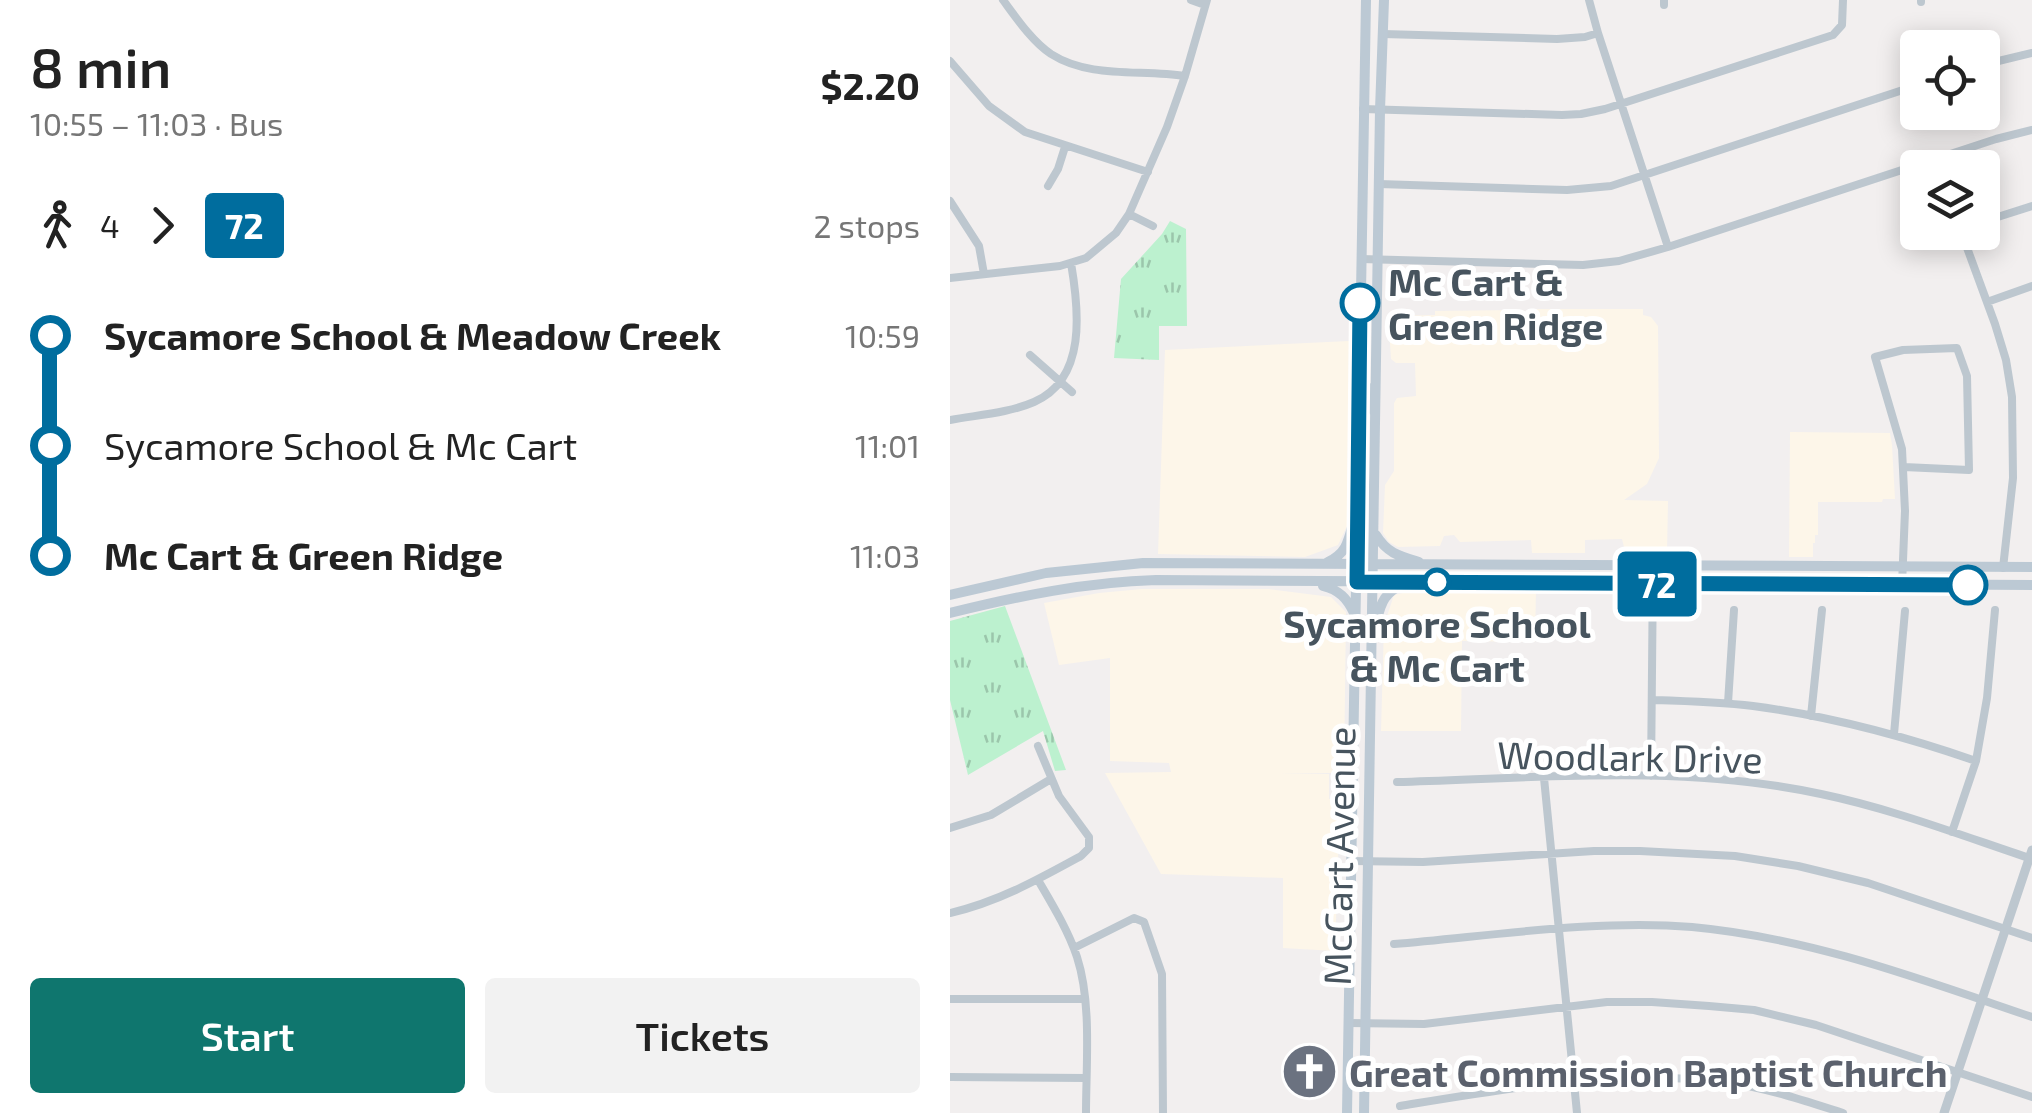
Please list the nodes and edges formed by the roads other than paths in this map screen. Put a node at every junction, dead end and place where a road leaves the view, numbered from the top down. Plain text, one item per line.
1 (1003, 0) edge
2 (1191, 0) edge
3 (1366, 0) edge
4 (1384, 0) edge
5 (1589, 0) edge
6 (1843, 0) edge
7 (1206, 2) edge
8 (1598, 33) junction
9 (1383, 34) junction
10 (2032, 52) edge
11 (2000, 60) edge
12 (950, 61) edge
13 (1185, 76) junction
14 (1900, 91) edge
15 (1621, 103) junction
16 (1363, 108) junction
17 (1380, 110) junction
18 (2032, 130) edge
19 (1064, 147) junction
20 (1148, 172) junction
21 (1644, 175) junction
22 (1379, 184) junction
23 (1048, 186) dead end
24 (950, 201) edge
25 (2032, 206) edge
26 (1129, 214) junction
27 (2000, 216) edge
28 (1153, 226) dead end
29 (1668, 247) junction
30 (1968, 250) edge
31 (1360, 259) junction
32 (1377, 261) junction
33 (1072, 263) junction
34 (984, 274) junction
35 (950, 278) edge
36 (2032, 286) edge
37 (1987, 302) junction
38 (1359, 353) junction
39 (1030, 354) dead end
40 (1358, 381) junction
41 (1060, 382) junction
42 (1376, 382) junction
43 (1072, 392) dead end
44 (1376, 414) junction
45 (950, 420) edge
46 (1904, 467) junction
47 (1357, 509) junction
48 (1374, 533) junction
49 (1224, 564) junction
50 (1326, 564) junction
51 (1357, 565) junction
52 (1374, 565) junction
53 (1528, 565) junction
54 (1429, 566) junction
55 (1654, 566) junction
56 (1761, 567) junction
57 (1902, 568) junction
58 (2003, 568) junction
59 (2032, 568) edge
60 (1046, 573) junction
61 (1222, 580) junction
62 (1303, 581) junction
63 (1357, 582) junction
64 (1373, 582) junction
65 (1409, 582) junction
66 (1528, 583) junction
67 (1654, 584) junction
68 (1760, 584) junction
69 (1902, 585) junction
70 (2032, 585) edge
71 (1049, 590) junction
72 (950, 595) edge
73 (1734, 610) dead end
74 (1822, 610) dead end
75 (1905, 610) dead end
76 (1995, 610) dead end
77 (950, 613) edge
78 (1356, 618) junction
79 (1372, 646) junction
80 (1653, 700) junction
81 (1728, 704) junction
82 (1354, 716) junction
83 (1370, 716) junction
84 (1812, 716) junction
85 (1894, 734) junction
86 (1038, 746) dead end
87 (1976, 760) junction
88 (1652, 776) junction
89 (1544, 778) junction
90 (1051, 779) junction
91 (1396, 782) dead end
92 (950, 828) edge
93 (1952, 832) junction
94 (1551, 854) junction
95 (2031, 856) edge
96 (1351, 861) junction
97 (1368, 861) junction
98 (1038, 880) junction
99 (950, 913) edge
100 (2006, 929) junction
101 (1558, 930) junction
102 (2032, 938) edge
103 (1394, 944) dead end
104 (1074, 948) junction
105 (950, 999) edge
106 (1084, 999) junction
107 (1984, 1000) junction
108 (1566, 1005) junction
109 (2032, 1016) edge
110 (1349, 1024) junction
111 (1366, 1024) junction
112 (1958, 1072) junction
113 (950, 1077) edge
114 (1086, 1078) junction
115 (1574, 1081) junction
116 (2032, 1097) edge
117 (1400, 1106) dead end
118 (1086, 1113) edge
119 (1163, 1113) edge
120 (1347, 1113) edge
121 (1364, 1113) edge
122 (1577, 1113) edge
123 (1844, 1113) edge
124 (1944, 1113) edge

1 - 13 street
2 - 7 street
3 - 16 main road, McCart Avenue
4 - 9 main road, McCart Avenue
5 - 8 street
6 - 15 street
7 - 13 street
8 - 9 street
8 - 15 street
9 - 17 main road, McCart Avenue
10 - 11 street
12 - 19 street
13 - 20 street
14 - 21 street
15 - 17 street
15 - 21 street
16 - 17 street
16 - 31 main road, McCart Avenue
17 - 22 main road, McCart Avenue
18 - 29 street
19 - 20 street
19 - 23 street
20 - 26 street
21 - 22 street
21 - 29 street
22 - 32 main road, McCart Avenue
24 - 34 street
25 - 27 street
26 - 28 street
26 - 33 street
29 - 32 street
30 - 37 street
31 - 32 street
31 - 38 main road, McCart Avenue
32 - 42 main road, McCart Avenue
33 - 34 street
33 - 41 street
34 - 35 street
36 - 37 street
37 - 58 street
38 - 40 main road, McCart Avenue
38 - 42 main road
39 - 41 street
40 - 44 main road
40 - 47 main road, McCart Avenue
41 - 43 street
41 - 45 street
42 - 44 main road, McCart Avenue
44 - 48 main road, McCart Avenue
46 - 46 street
46 - 57 street
47 - 50 main road
47 - 51 main road, McCart Avenue
48 - 52 main road, McCart Avenue
48 - 54 main road
49 - 50 main road
49 - 60 main road
49 - 61 main road
50 - 51 main road
51 - 52 main road
51 - 63 main road, McCart Avenue
52 - 54 main road
52 - 64 main road, McCart Avenue
53 - 54 main road
53 - 55 main road
53 - 66 main road
55 - 56 main road
55 - 67 street
56 - 57 main road
56 - 68 main road
57 - 58 main road
57 - 69 street
58 - 59 main road
60 - 71 main road
60 - 72 main road
61 - 62 main road
61 - 71 main road
62 - 63 main road
62 - 78 main road
63 - 64 main road
63 - 78 main road, McCart Avenue
64 - 65 main road
64 - 79 main road, McCart Avenue
65 - 66 main road
65 - 79 main road
66 - 67 main road
67 - 68 main road
67 - 80 street
68 - 69 main road
69 - 70 main road
71 - 77 main road
73 - 81 street
74 - 84 street
75 - 85 street
76 - 87 street
78 - 82 main road, McCart Avenue
79 - 83 main road, McCart Avenue
80 - 81 street
80 - 88 street
81 - 84 street
82 - 83 main road
82 - 96 main road, McCart Avenue
83 - 97 main road, McCart Avenue
84 - 85 street
85 - 87 street
86 - 90 street
87 - 93 street
88 - 89 street, Woodlark Drive
88 - 93 street, Woodlark Drive
89 - 91 street, Woodlark Drive
89 - 94 street
90 - 92 street
90 - 98 street
93 - 95 street, Woodlark Drive
94 - 97 street
94 - 100 street
94 - 101 street
95 - 100 street
96 - 97 street
96 - 110 main road, McCart Avenue
97 - 111 main road, McCart Avenue
98 - 99 street
98 - 104 street
100 - 102 street
100 - 107 street
101 - 103 street
101 - 107 street
101 - 108 street
104 - 106 street
104 - 119 street
105 - 106 street
106 - 114 street
107 - 109 street
107 - 112 street
108 - 111 street
108 - 112 street
108 - 115 street
110 - 111 street
110 - 120 main road, McCart Avenue
111 - 121 main road, McCart Avenue
112 - 116 street
112 - 124 street
113 - 114 street
114 - 118 street
115 - 117 street
115 - 122 street
115 - 123 street

